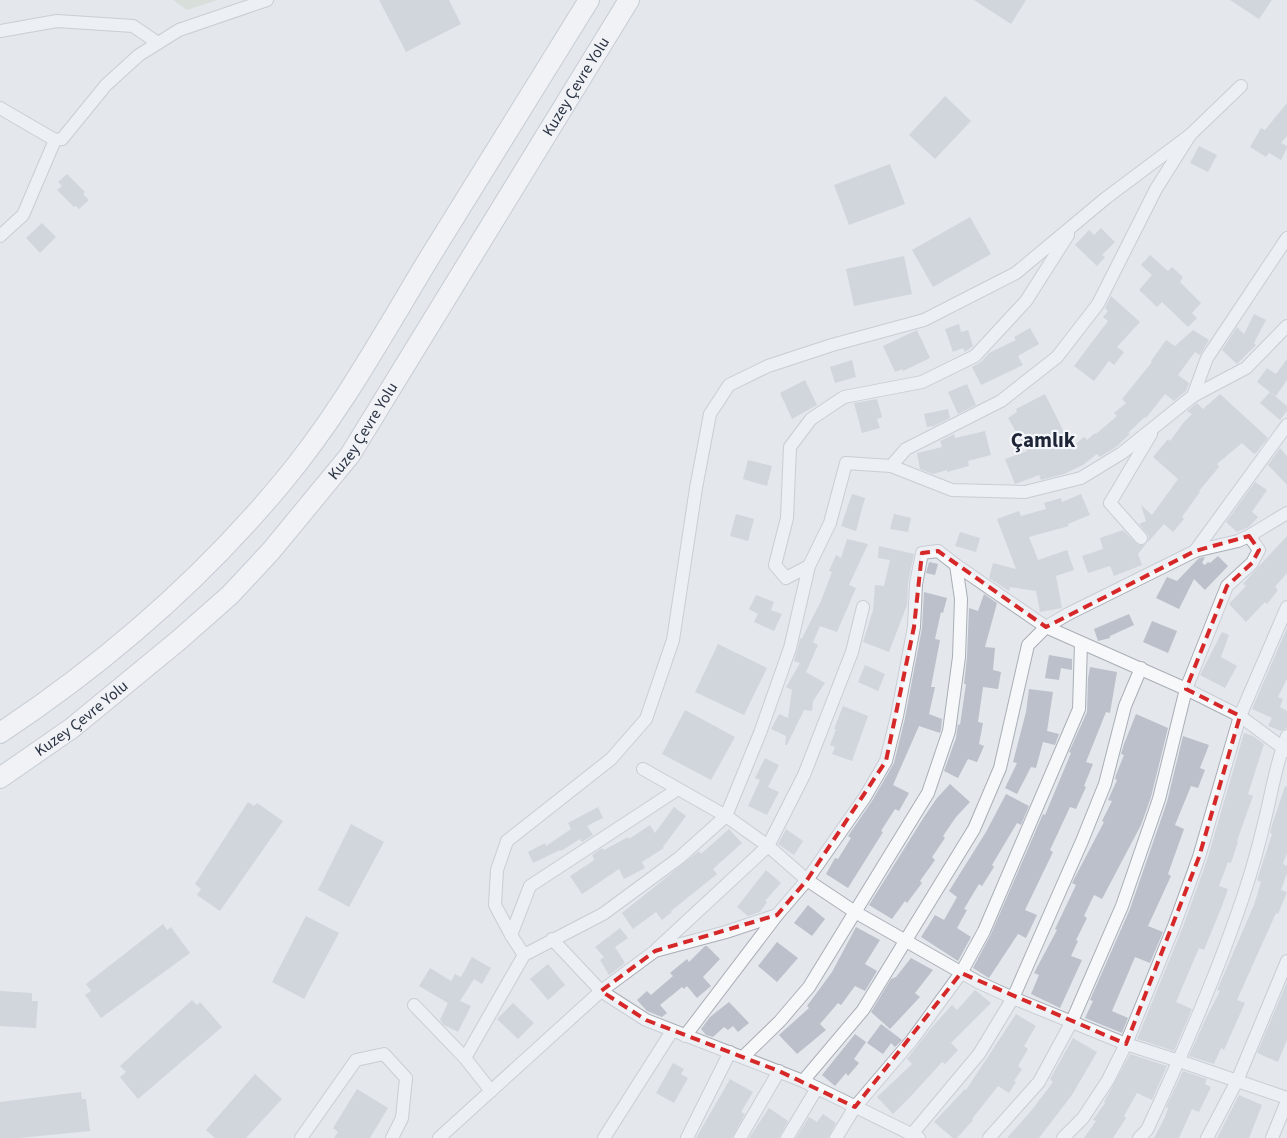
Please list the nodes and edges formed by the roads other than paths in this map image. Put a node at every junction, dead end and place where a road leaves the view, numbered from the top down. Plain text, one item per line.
1 (267, 0) edge
2 (589, 0) edge
3 (629, 0) edge
4 (0, 31) edge
5 (158, 43) junction
6 (1241, 86) dead end
7 (0, 108) edge
8 (1190, 134) junction
9 (56, 140) junction
10 (1074, 224) junction
11 (0, 236) edge
12 (1287, 238) edge
13 (1287, 326) edge
14 (1193, 396) junction
15 (1287, 425) edge
16 (1156, 426) junction
17 (891, 466) junction
18 (1287, 514) edge
19 (1249, 536) junction
20 (1141, 538) dead end
21 (1195, 551) junction
22 (956, 565) junction
23 (809, 566) junction
24 (863, 606) dead end
25 (1287, 607) edge
26 (1046, 627) junction
27 (1081, 643) junction
28 (1141, 668) junction
29 (1186, 689) junction
30 (1240, 716) junction
31 (0, 734) edge
32 (1287, 736) edge
33 (1284, 750) edge
34 (643, 769) dead end
35 (0, 778) edge
36 (678, 789) junction
37 (726, 816) junction
38 (768, 846) junction
39 (807, 880) junction
40 (856, 912) junction
41 (777, 915) junction
42 (511, 935) junction
43 (552, 939) junction
44 (906, 940) junction
45 (655, 951) junction
46 (524, 955) junction
47 (1287, 961) edge
48 (961, 973) junction
49 (601, 991) junction
50 (1012, 998) junction
51 (414, 1005) dead end
52 (1072, 1021) junction
53 (672, 1031) junction
54 (685, 1036) junction
55 (1126, 1044) junction
56 (730, 1052) junction
57 (743, 1057) junction
58 (465, 1058) junction
59 (1179, 1060) junction
60 (779, 1071) junction
61 (803, 1081) junction
62 (1238, 1081) junction
63 (817, 1088) junction
64 (491, 1091) junction
65 (1287, 1099) edge
66 (855, 1107) junction
67 (915, 1136) edge
68 (301, 1138) edge
69 (392, 1138) edge
70 (439, 1138) edge
71 (604, 1138) edge
72 (686, 1138) edge
73 (740, 1138) edge
74 (787, 1138) edge
75 (836, 1138) edge
76 (989, 1138) edge
77 (1063, 1138) edge
78 (1139, 1138) edge
79 (1207, 1138) edge
80 (1272, 1138) edge

1 - 5 street
2 - 31 main road, Kuzey Çevre Yolu
3 - 35 main road, Kuzey Çevre Yolu
4 - 5 street
5 - 9 street
6 - 8 street
7 - 9 street
8 - 10 street
8 - 17 street
9 - 11 street
10 - 23 street
10 - 42 street
12 - 14 street
13 - 14 street
14 - 16 street
15 - 21 street
16 - 17 street
16 - 20 street
17 - 23 street
18 - 19 street
19 - 21 street
19 - 29 street
21 - 26 street
22 - 26 street
22 - 39 street
22 - 40 street
23 - 37 street
24 - 38 street
25 - 30 street
26 - 27 street
26 - 44 street
27 - 28 street
27 - 48 street
28 - 29 street
28 - 50 street
29 - 30 street
29 - 52 street
30 - 33 street
30 - 55 street
32 - 33 street
33 - 59 street
34 - 36 street
36 - 37 street
36 - 42 street
37 - 38 street
37 - 43 street
38 - 39 street
38 - 45 street
39 - 40 street
39 - 41 street
40 - 44 street
40 - 57 street
41 - 45 street
41 - 54 street
42 - 46 street
43 - 46 street
43 - 49 street
44 - 48 street
44 - 61 street
45 - 49 street
46 - 58 street
47 - 62 street
48 - 50 street
48 - 66 street
49 - 53 street
49 - 64 street
50 - 52 street
50 - 67 street
51 - 58 street
52 - 55 street
52 - 76 street
53 - 54 street
53 - 71 street
54 - 56 street
55 - 59 street
55 - 77 street
56 - 57 street
56 - 72 street
57 - 60 street
58 - 64 street
59 - 62 street
59 - 78 street
60 - 61 street
60 - 73 street
61 - 63 street
62 - 65 street
62 - 79 street
63 - 66 street
63 - 74 street
64 - 70 street
65 - 80 street
66 - 67 street
66 - 75 street
68 - 69 street

